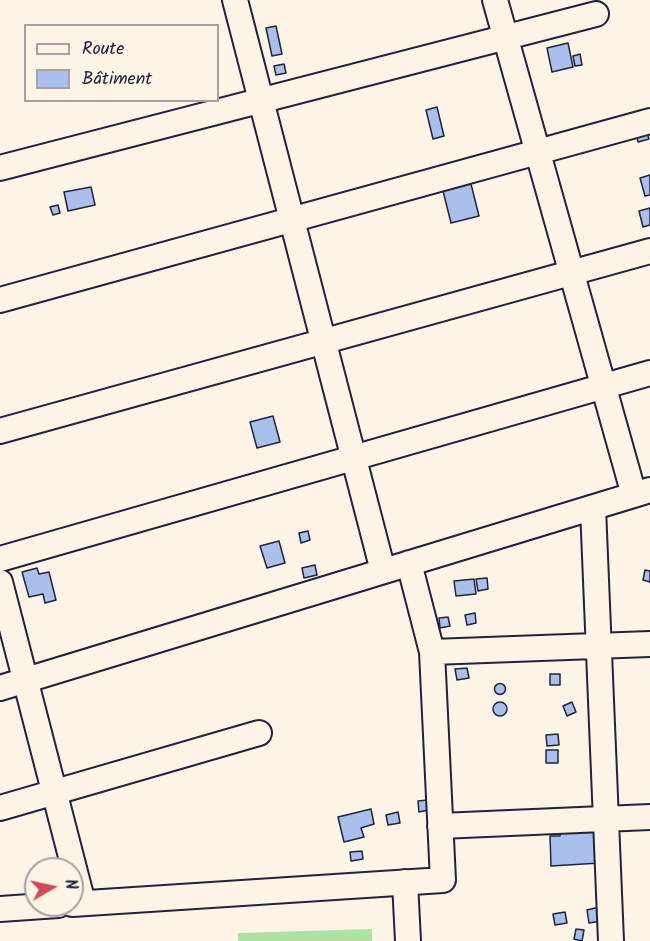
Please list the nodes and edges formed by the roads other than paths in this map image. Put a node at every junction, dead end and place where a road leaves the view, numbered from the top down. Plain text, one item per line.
1 (235, 0) edge
2 (495, 0) edge
3 (596, 14) dead end
4 (505, 37) junction
5 (261, 100) junction
6 (650, 121) edge
7 (538, 152) junction
8 (0, 168) edge
9 (292, 220) junction
10 (650, 251) edge
11 (572, 273) junction
12 (0, 300) edge
13 (323, 341) junction
14 (650, 373) edge
15 (604, 386) junction
16 (0, 431) edge
17 (353, 459) junction
18 (642, 492) edge
19 (593, 508) junction
20 (0, 559) edge
21 (409, 563) junction
22 (383, 571) junction
23 (0, 582) edge
24 (650, 644) edge
25 (598, 646) junction
26 (432, 652) junction
27 (26, 680) junction
28 (0, 688) edge
29 (259, 733) dead end
30 (55, 792) junction
31 (0, 808) edge
32 (650, 817) edge
33 (606, 819) junction
34 (440, 826) junction
35 (68, 857) edge
36 (405, 882) junction
37 (84, 904) edge
38 (24, 907) edge
39 (0, 909) edge
40 (408, 941) edge
41 (611, 941) edge

1 - 5 street
2 - 4 street
3 - 4 street
4 - 5 street
4 - 7 street
5 - 8 street
5 - 9 street
6 - 7 street
7 - 9 street
7 - 11 street
9 - 12 street
9 - 13 street
10 - 11 street
11 - 13 street
11 - 15 street
13 - 16 street
13 - 17 street
14 - 15 street
15 - 17 street
15 - 18 street
17 - 20 street
17 - 22 street
18 - 19 street
19 - 21 street
19 - 25 street
21 - 22 street
21 - 26 street
22 - 27 street
23 - 27 street
24 - 25 street
25 - 26 street
25 - 33 street
26 - 34 street
27 - 28 street
27 - 30 street
29 - 30 street
30 - 31 street
30 - 35 street
32 - 33 street
33 - 34 street
33 - 41 street
34 - 36 street
36 - 37 street
36 - 40 street
38 - 39 street

